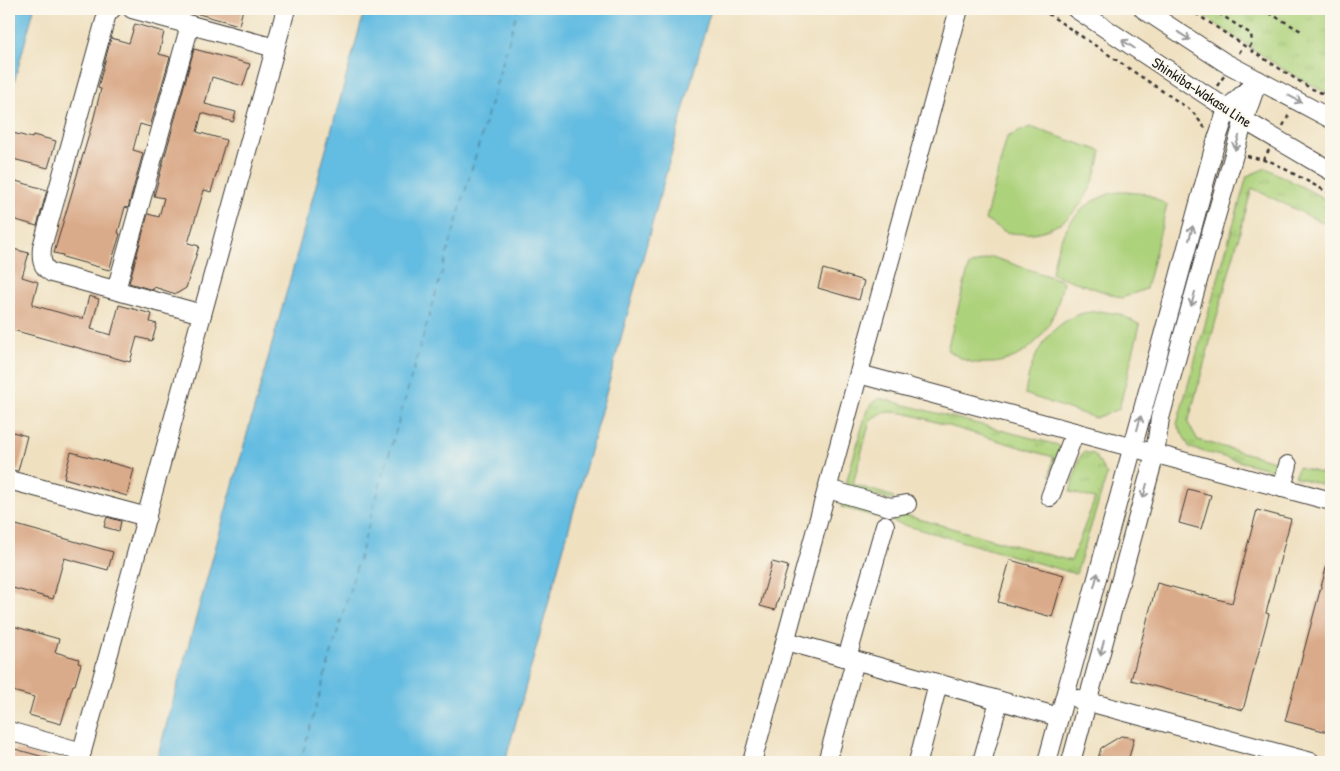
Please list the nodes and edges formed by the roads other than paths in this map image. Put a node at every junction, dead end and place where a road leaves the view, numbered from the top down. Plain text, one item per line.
1 (112, 9) edge
2 (132, 9) edge
3 (286, 9) edge
4 (959, 9) edge
5 (1076, 9) edge
6 (1143, 9) edge
7 (190, 25) junction
8 (275, 48) junction
9 (1258, 80) junction
10 (1227, 109) junction
11 (1331, 119) edge
12 (1244, 120) junction
13 (1331, 171) edge
14 (116, 290) junction
15 (202, 314) junction
16 (859, 374) junction
17 (1076, 432) junction
18 (1132, 448) junction
19 (1156, 454) junction
20 (1288, 465) dead end
21 (9, 480) edge
22 (1282, 488) junction
23 (828, 489) junction
24 (1050, 497) dead end
25 (1331, 502) edge
26 (907, 504) dead end
27 (147, 517) junction
28 (885, 524) dead end
29 (786, 641) junction
30 (851, 659) junction
31 (938, 684) junction
32 (1065, 695) junction
33 (999, 700) junction
34 (1088, 701) junction
35 (1059, 717) junction
36 (9, 731) edge
37 (81, 757) edge
38 (752, 762) edge
39 (827, 762) edge
40 (918, 762) edge
41 (982, 762) edge
42 (1047, 762) edge
43 (1071, 762) edge
44 (1311, 762) edge

1 - 14 street
2 - 7 street
3 - 8 street
4 - 16 street
10 -> 5 street, Shinkiba-Wakasu Line
6 -> 9 street
7 - 8 street
7 - 14 street
8 - 15 street
9 - 10 street
9 -> 11 street
9 - 12 street
10 - 12 street, Shinkiba-Wakasu Line
18 -> 10 street
12 - 13 street, Shinkiba-Wakasu Line
12 -> 19 street
14 - 15 street
15 - 27 street
16 - 17 street
16 - 23 street
17 - 18 street
17 - 24 street
18 - 19 street
32 -> 18 street
19 - 22 street
19 -> 34 street
20 - 22 street
21 - 27 street
22 - 25 street
23 - 26 street
23 - 29 street
27 - 37 street
28 - 30 street
29 - 30 street
29 - 38 street
30 - 31 street
30 - 39 street
31 - 33 street
31 - 40 street
32 - 34 street
32 - 35 street
33 - 35 street
33 - 41 street
34 - 43 street
34 - 44 street
35 - 42 street
36 - 37 street

